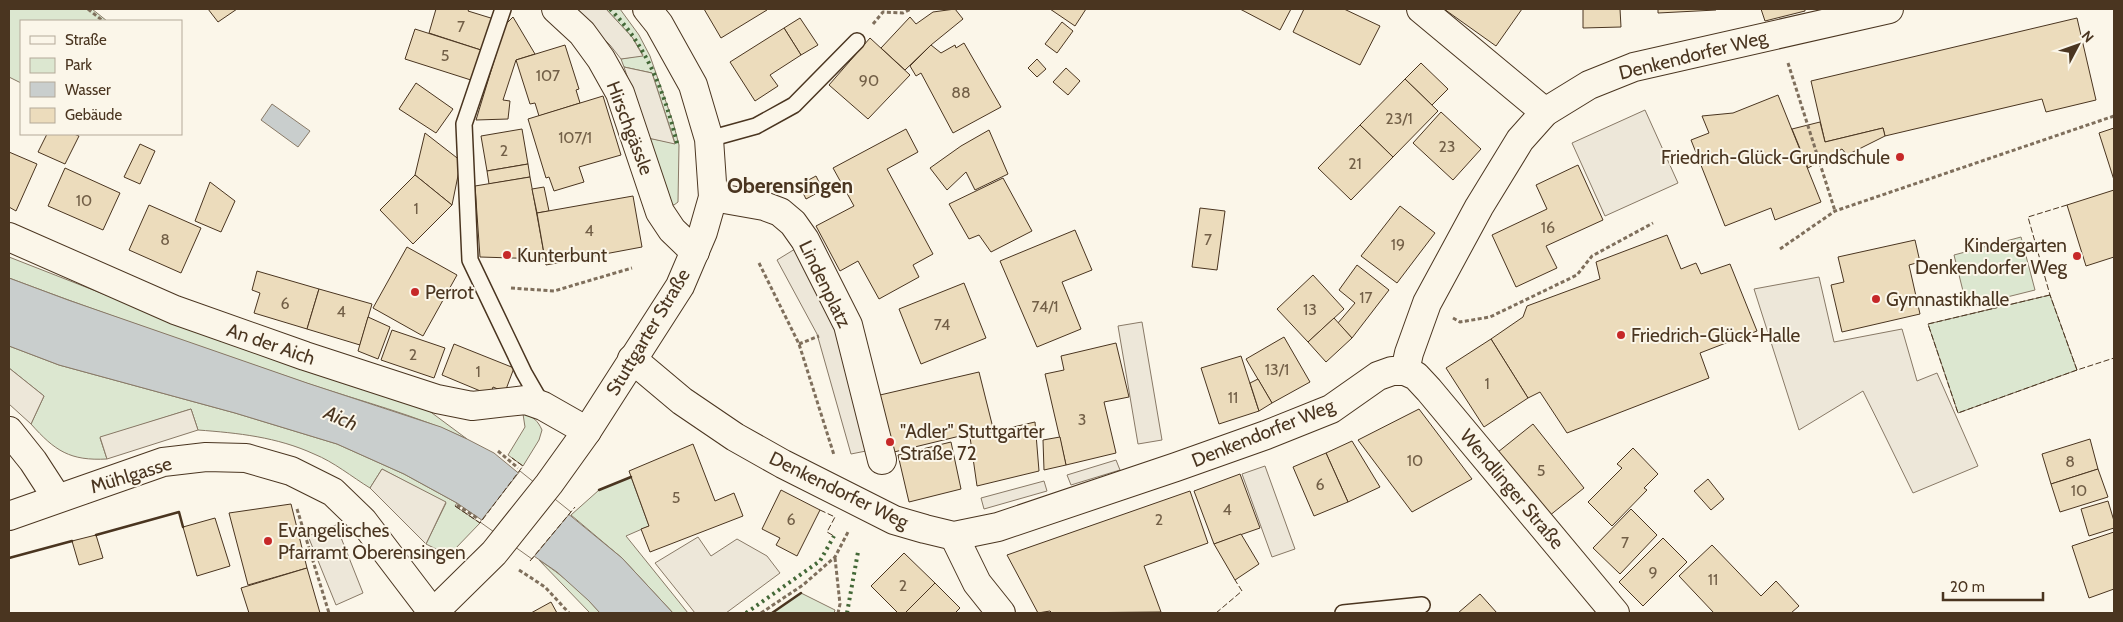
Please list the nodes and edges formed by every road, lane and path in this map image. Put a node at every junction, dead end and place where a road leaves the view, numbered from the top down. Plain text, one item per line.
1 (88, 9) edge
2 (503, 9) edge
3 (556, 9) edge
4 (647, 9) edge
5 (911, 9) edge
6 (1421, 9) edge
7 (1889, 9) edge
8 (102, 20) edge
9 (1778, 34) junction
10 (857, 41) joint
11 (1544, 112) junction
12 (2114, 116) edge
13 (710, 139) junction
14 (713, 197) junction
15 (1835, 211) junction
16 (1654, 222) dead end
17 (9, 237) edge
18 (1780, 249) dead end
19 (695, 252) junction
20 (759, 263) dead end
21 (632, 268) dead end
22 (483, 287) junction
23 (1460, 322) dead end
24 (632, 359) junction
25 (1405, 371) junction
26 (543, 406) junction
27 (9, 431) edge
28 (587, 431) junction
29 (498, 452) dead end
30 (835, 459) dead end
31 (882, 460) dead end
32 (518, 468) dead end
33 (291, 470) junction
34 (57, 498) junction
35 (457, 505) dead end
36 (9, 516) edge
37 (477, 518) dead end
38 (954, 536) junction
39 (517, 568) dead end
40 (1422, 605) dead end
41 (569, 612) edge
42 (329, 613) edge
43 (433, 613) edge
44 (761, 613) edge
45 (838, 613) edge
46 (1001, 613) edge
47 (1343, 613) edge
48 (1615, 613) edge

1 - 8 path
2 - 22 lane
3 - 19 street, Hirschgässle
4 - 13 street, Stuttgarter Straße
5 - 10 path
6 - 11 street
7 - 9 street, Denkendorfer Weg
9 - 11 street, Denkendorfer Weg
9 - 15 path
10 - 13 lane
11 - 25 street, Denkendorfer Weg
12 - 15 path
13 - 14 street, Stuttgarter Straße
14 - 19 street, Stuttgarter Straße
14 - 31 street, Lindenplatz
15 - 18 path
16 - 23 path
17 - 26 street, An der Aich
19 - 24 street, Stuttgarter Straße
20 - 30 path
21 - 22 path
22 - 26 lane
24 - 28 street, Stuttgarter Straße
24 - 38 street, Denkendorfer Weg
25 - 38 street, Denkendorfer Weg
25 - 48 street, Wendlinger Straße
26 - 28 street
27 - 34 street
28 - 43 street, Stuttgarter Straße
29 - 32 path
33 - 34 street, Mühlgasse
33 - 42 path
33 - 43 street, Mühlgasse
34 - 36 street, Mühlgasse
35 - 37 path
38 - 46 street
39 - 41 path
40 - 47 lane
44 - 45 path

